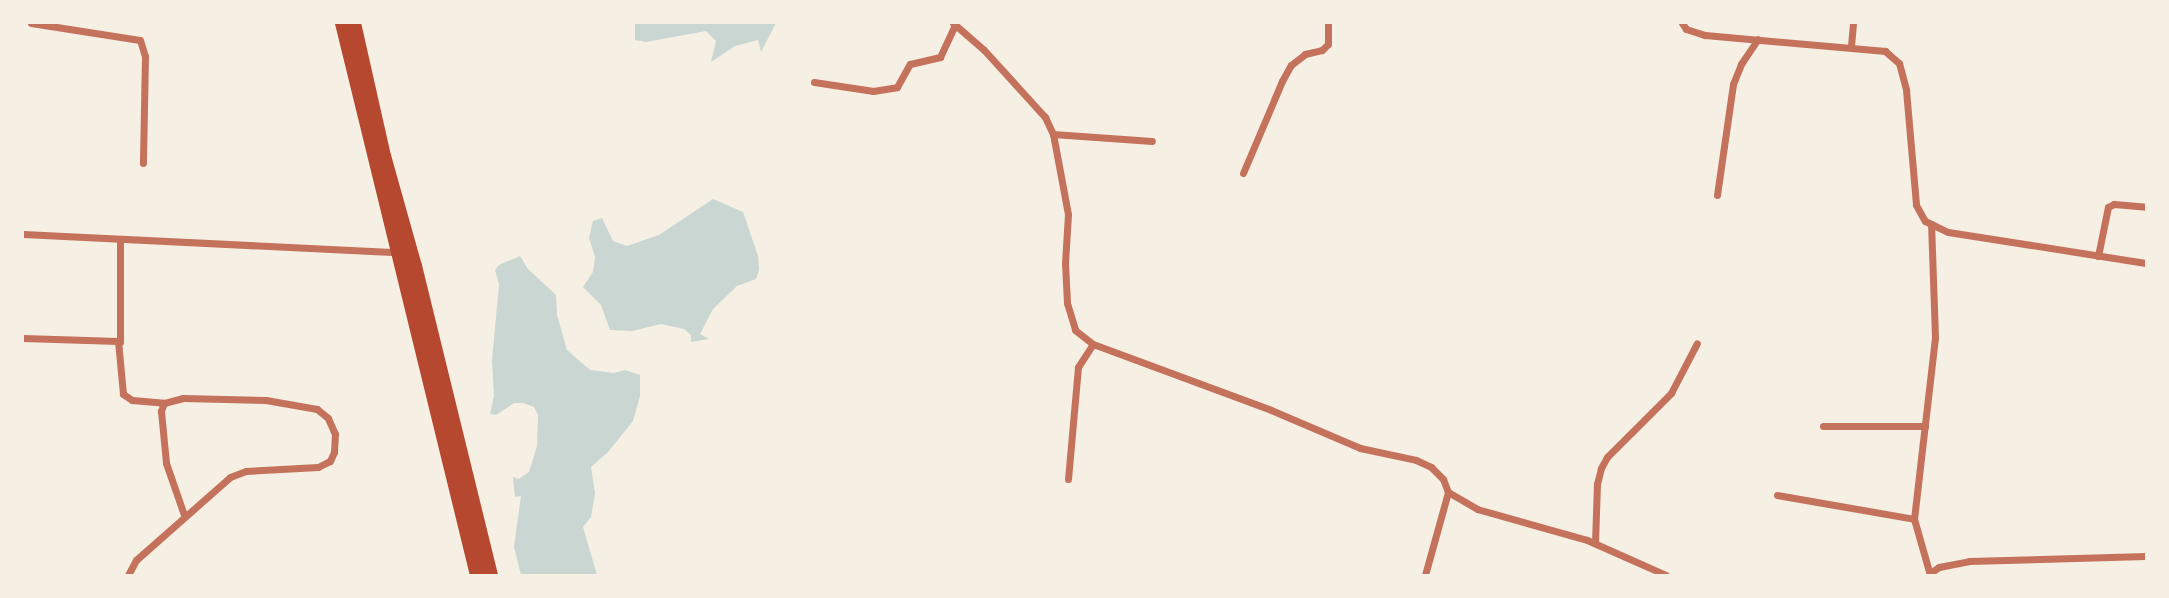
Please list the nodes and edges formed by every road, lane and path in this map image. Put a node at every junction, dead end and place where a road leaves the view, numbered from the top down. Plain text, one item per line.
1 (30, 23) edge
2 (342, 23) edge
3 (354, 23) edge
4 (1328, 23) edge
5 (1682, 23) edge
6 (1853, 23) edge
7 (954, 24) edge
8 (1758, 39) junction
9 (1852, 46) junction
10 (814, 82) dead end
11 (1053, 134) junction
12 (1152, 141) dead end
13 (143, 163) dead end
14 (1243, 173) dead end
15 (1717, 195) dead end
16 (2146, 207) edge
17 (1931, 223) junction
18 (23, 234) edge
19 (120, 239) junction
20 (398, 252) junction
21 (2098, 256) junction
22 (2146, 264) edge
23 (23, 338) edge
24 (120, 342) junction
25 (1697, 343) dead end
26 (1093, 344) junction
27 (164, 403) junction
28 (1823, 426) dead end
29 (1924, 426) junction
30 (1068, 479) dead end
31 (1448, 492) junction
32 (1777, 495) dead end
33 (184, 515) junction
34 (1914, 519) junction
35 (1595, 543) junction
36 (2146, 556) edge
37 (1930, 574) edge
38 (128, 575) edge
39 (477, 575) edge
40 (491, 575) edge
41 (1425, 575) edge
42 (1667, 575) edge

1 - 13 street
2 - 20 main road
3 - 40 main road
4 - 14 street
5 - 8 street
6 - 9 street
7 - 10 street
7 - 11 street
8 - 9 street
8 - 15 street
9 - 17 street
11 - 12 street
11 - 26 street
16 - 21 street
17 - 21 street
17 - 29 street
18 - 19 street
19 - 20 street
19 - 24 street
20 - 39 main road
21 - 22 street
23 - 24 street
24 - 27 street
25 - 35 street
26 - 30 street
26 - 31 street
27 - 33 street
27 - 33 street
28 - 29 street
29 - 34 street
31 - 35 street
31 - 41 street
32 - 34 street
33 - 38 street
34 - 37 street
35 - 42 street
36 - 37 street

